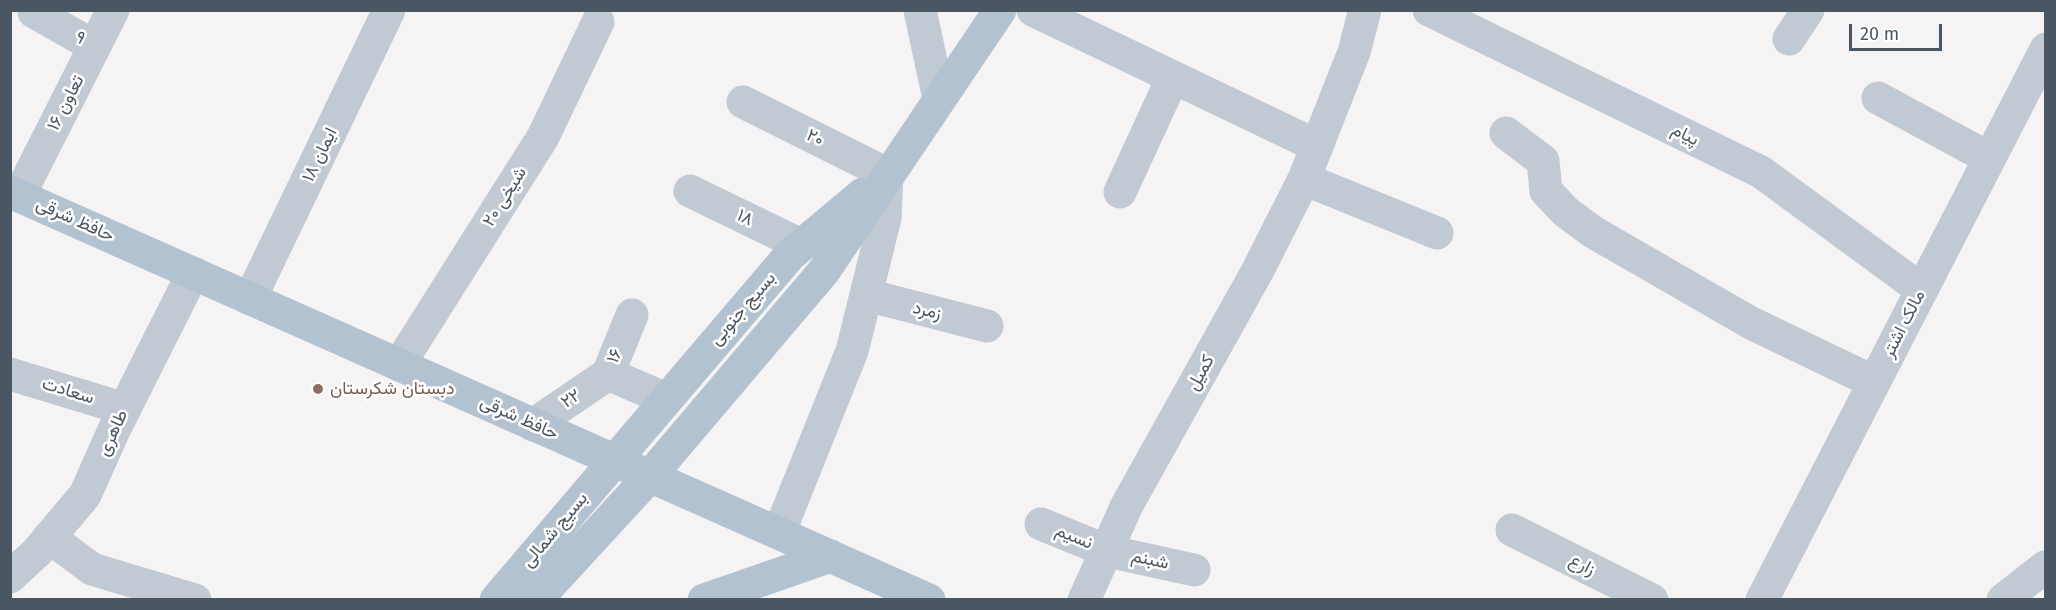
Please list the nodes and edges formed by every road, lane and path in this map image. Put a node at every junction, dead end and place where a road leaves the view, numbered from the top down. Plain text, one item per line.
1 (113, 10) edge
2 (389, 10) edge
3 (920, 10) edge
4 (1000, 10) edge
5 (1033, 10) edge
6 (1365, 10) edge
7 (1429, 10) edge
8 (1808, 10) edge
9 (34, 12) edge
10 (598, 22) dead end
11 (1789, 39) dead end
12 (94, 46) junction
13 (2046, 49) edge
14 (1173, 77) junction
15 (1878, 98) dead end
16 (939, 99) junction
17 (743, 102) dead end
18 (1506, 133) dead end
19 (1317, 146) junction
20 (1989, 158) junction
21 (888, 174) junction
22 (1304, 179) junction
23 (690, 191) dead end
24 (1120, 192) dead end
25 (15, 194) edge
26 (1437, 233) dead end
27 (801, 245) junction
28 (193, 273) junction
29 (1922, 290) junction
30 (867, 295) junction
31 (250, 299) junction
32 (632, 315) dead end
33 (987, 326) dead end
34 (399, 365) junction
35 (10, 374) edge
36 (608, 374) junction
37 (1874, 382) junction
38 (666, 399) junction
39 (125, 409) junction
40 (533, 425) junction
41 (613, 460) junction
42 (650, 476) junction
43 (1041, 524) dead end
44 (1512, 530) dead end
45 (779, 533) junction
46 (49, 537) junction
47 (1107, 551) junction
48 (831, 556) junction
49 (2045, 567) edge
50 (1194, 570) dead end
51 (10, 576) edge
52 (746, 592) edge
53 (195, 600) edge
54 (496, 600) edge
55 (536, 600) edge
56 (704, 600) edge
57 (929, 600) edge
58 (1084, 600) edge
59 (1652, 600) edge
60 (1762, 600) edge
61 (2003, 600) edge

1 - 12 street, تعاون ۱۶
2 - 31 street, ایمان ۱۸
3 - 16 street
4 - 16 main road, بسیج جنوبی
5 - 14 street
6 - 19 street, کمیل
7 - 29 street, پیام
8 - 11 street
9 - 12 street, ۹
10 - 34 street, شیخی ۲۰
12 - 25 street, تعاون ۱۶
13 - 20 street, مالک اشتر
14 - 19 street
14 - 24 street
15 - 20 street
16 - 21 main road, بسیج جنوبی
17 - 21 street, ۲۰
18 - 37 street
19 - 22 street, کمیل
20 - 29 street, مالک اشتر
21 - 27 main road, بسیج جنوبی
21 - 30 street
21 - 42 main road, بسیج جنوبی
22 - 26 street
22 - 47 street, کمیل
23 - 27 street, ۱۸
25 - 28 main road, حافظ شرقی
27 - 38 main road, بسیج جنوبی
28 - 31 main road, حافظ شرقی
28 - 39 street, طاهری
29 - 37 street, مالک اشتر
30 - 33 street, زمرد
30 - 45 street
31 - 34 main road, حافظ شرقی
32 - 36 street, ۱۶
34 - 40 main road, حافظ شرقی
35 - 39 street, سعادت
36 - 38 street, ۱۶
36 - 40 street, ۲۲
37 - 60 street, مالک اشتر
38 - 41 main road, بسیج جنوبی
39 - 46 street, طاهری
40 - 41 main road, حافظ شرقی
41 - 42 main road, حافظ شرقی
41 - 54 main road, بسیج شمالی
42 - 45 main road, حافظ شرقی
42 - 55 main road, بسیج شمالی
43 - 47 street, نسیم
44 - 59 street, زارع
45 - 48 main road, حافظ شرقی
46 - 51 street, طاهری
46 - 53 street
47 - 50 street, شبنم
47 - 58 street, کمیل
48 - 52 main road
48 - 57 main road, حافظ شرقی
49 - 61 street
52 - 56 main road

